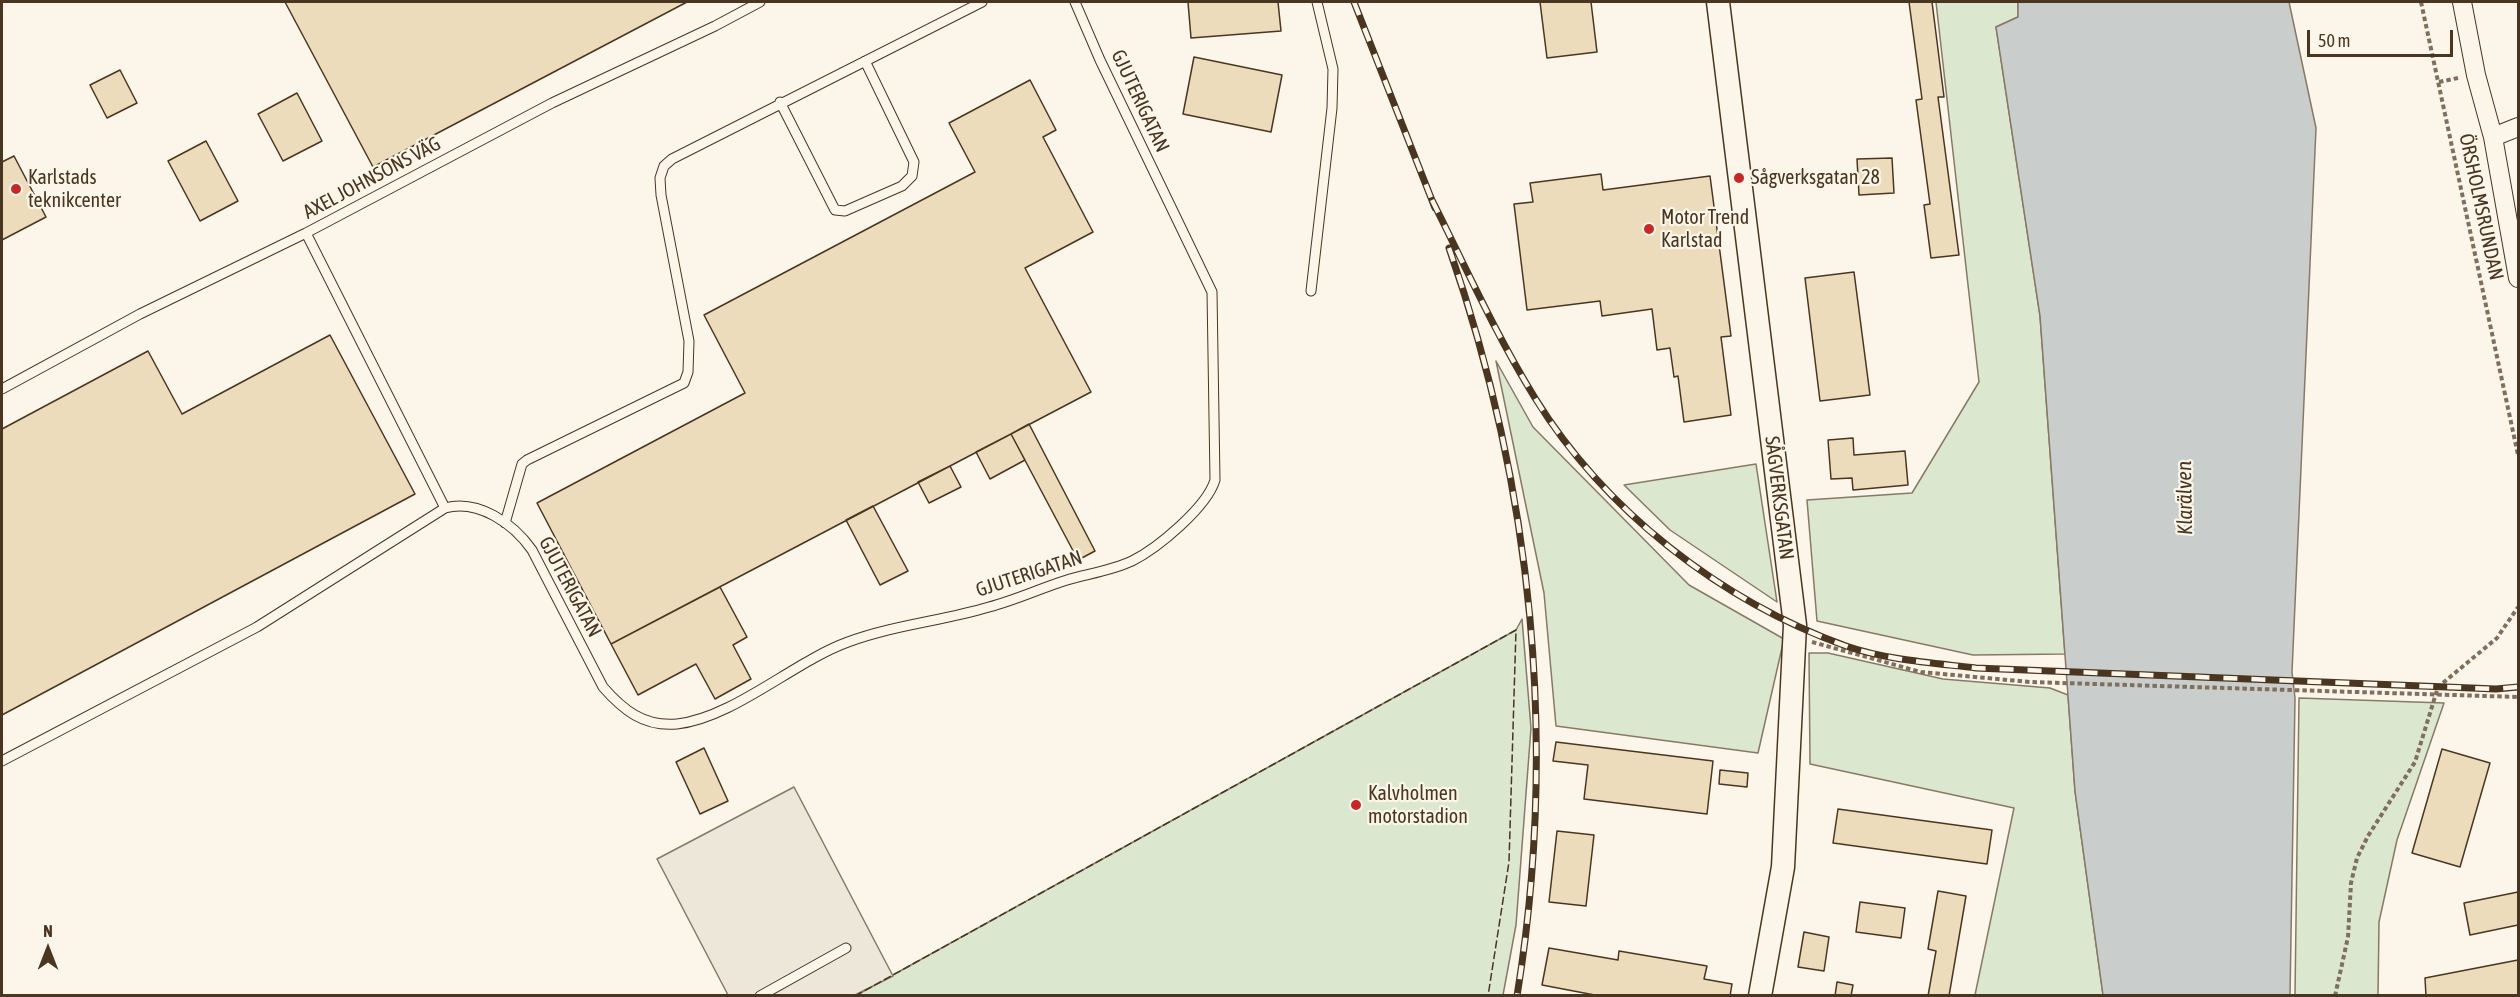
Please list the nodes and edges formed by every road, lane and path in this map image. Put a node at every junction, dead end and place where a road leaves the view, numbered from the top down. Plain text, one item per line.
1 (760, 2) edge
2 (982, 2) edge
3 (1075, 2) edge
4 (1317, 2) edge
5 (1718, 2) edge
6 (2421, 2) edge
7 (2462, 2) edge
8 (865, 61) junction
9 (780, 102) junction
10 (2518, 127) edge
11 (2493, 137) junction
12 (306, 233) junction
13 (2518, 278) edge
14 (1311, 291) dead end
15 (2, 389) edge
16 (2518, 455) edge
17 (445, 508) junction
18 (505, 523) junction
19 (2518, 607) edge
20 (1795, 637) junction
21 (2437, 696) junction
22 (2518, 697) edge
23 (2, 761) edge
24 (846, 948) dead end
25 (760, 996) edge
26 (1760, 996) edge
27 (2335, 996) edge

1 - 12 lane, AXEL JOHNSONS VÄG
2 - 8 lane
3 - 18 lane, GJUTERIGATAN
4 - 14 lane
5 - 20 street, SÅGVERKSGATAN
6 - 16 path, ÖRSHOLMSRUNDAN
7 - 11 street
8 - 9 lane
8 - 9 lane
9 - 18 lane
10 - 11 street
11 - 13 street
12 - 15 lane, AXEL JOHNSONS VÄG
12 - 17 lane
17 - 18 lane, GJUTERIGATAN
17 - 23 lane
19 - 21 path
20 - 21 path
20 - 26 street, SÅGVERKSGATAN
21 - 22 path
21 - 27 path
24 - 25 lane

